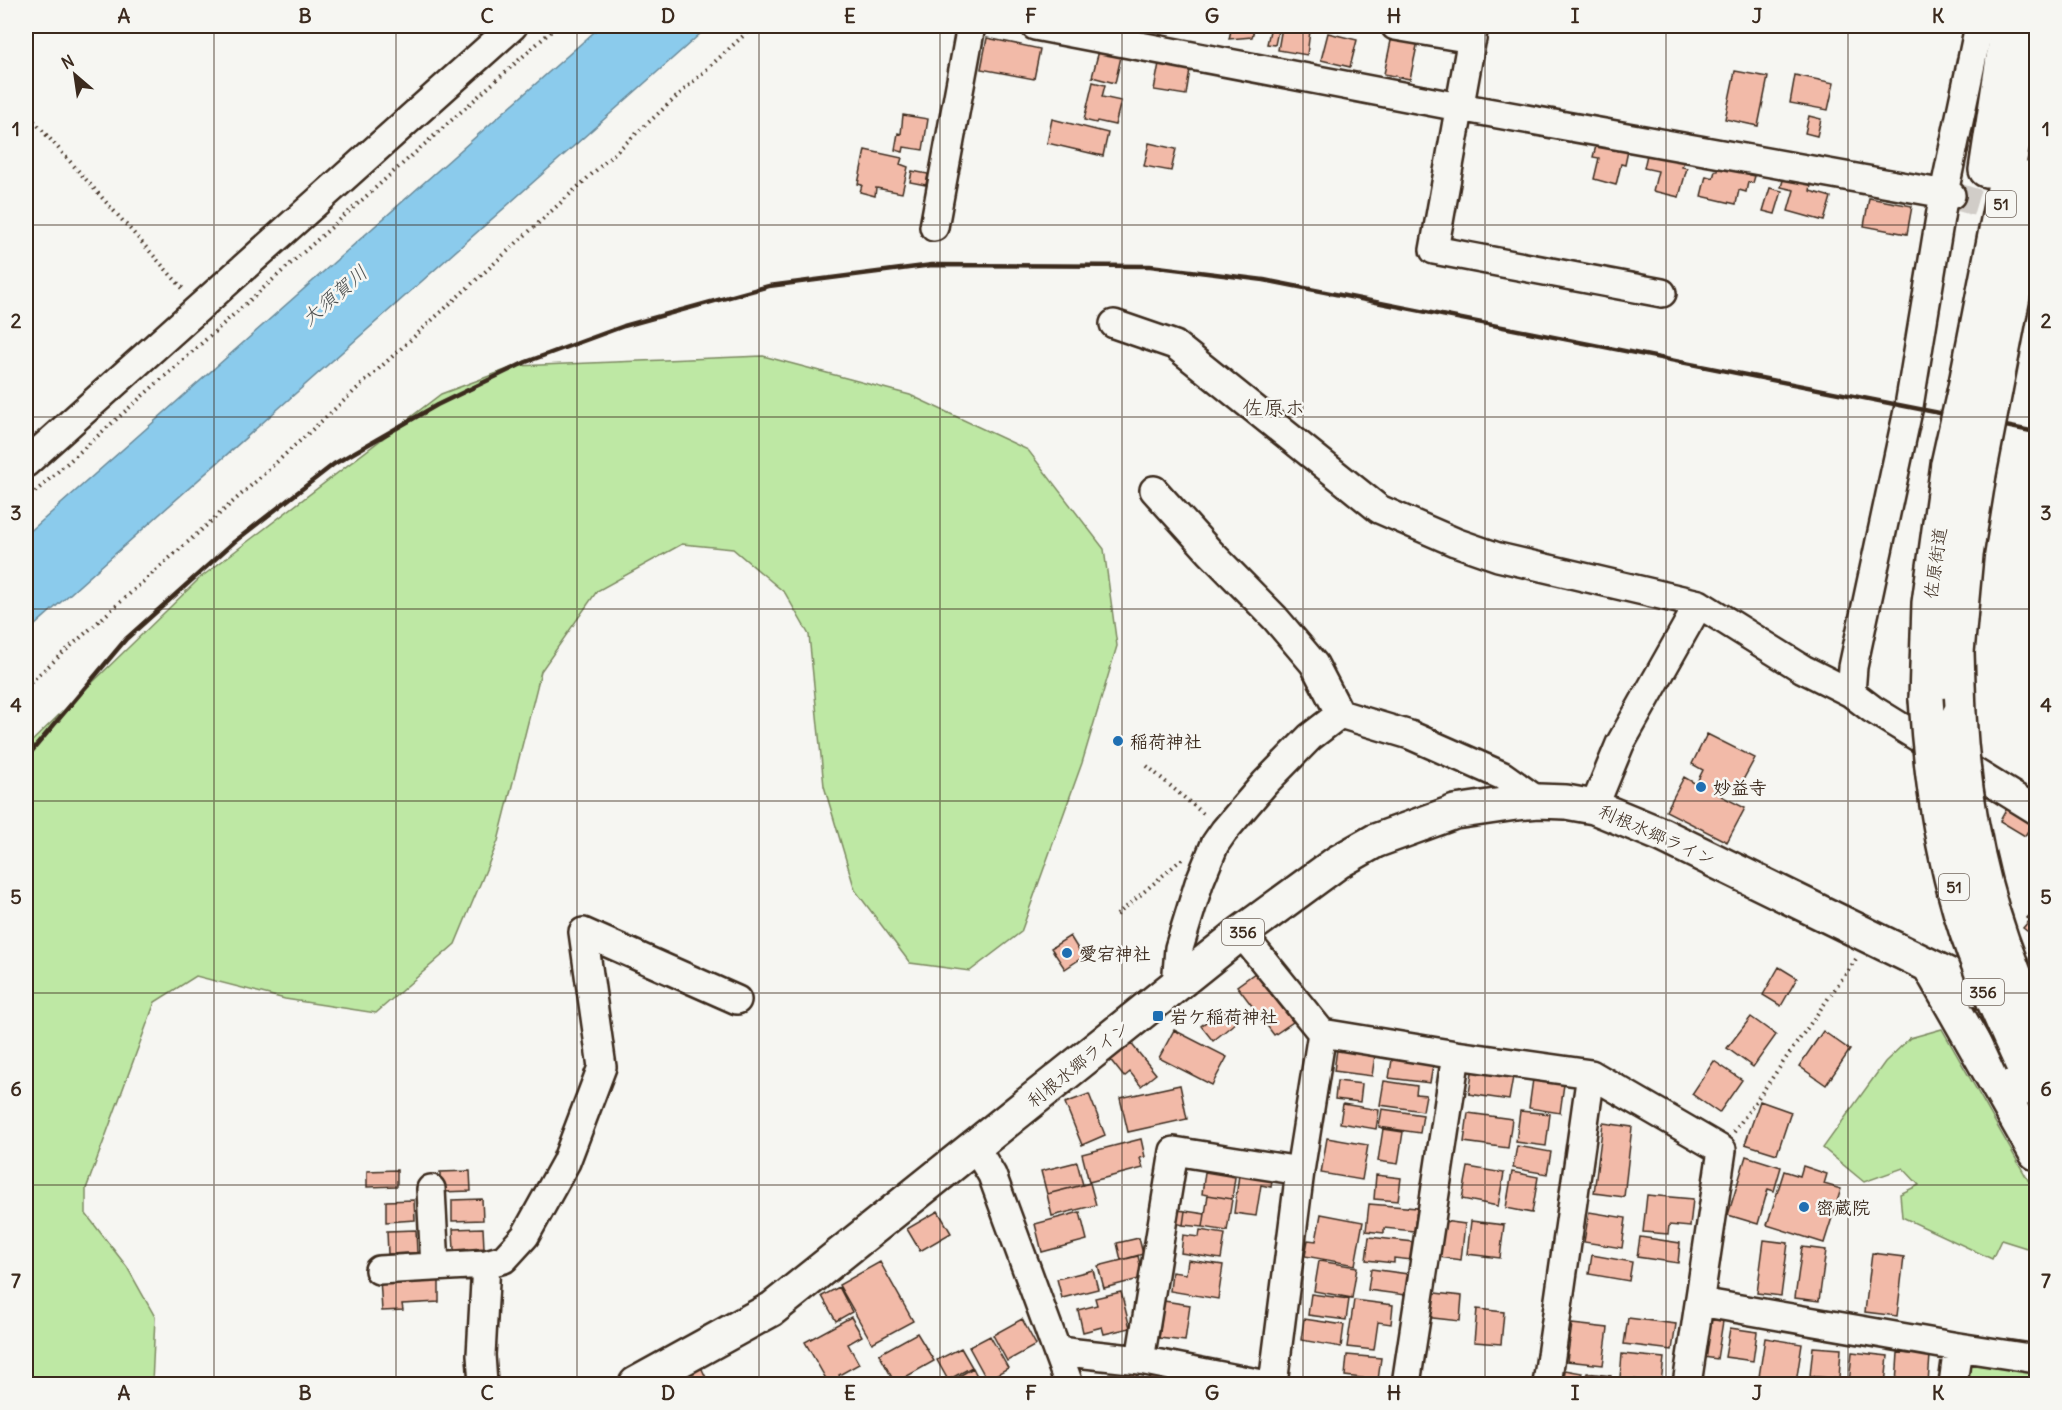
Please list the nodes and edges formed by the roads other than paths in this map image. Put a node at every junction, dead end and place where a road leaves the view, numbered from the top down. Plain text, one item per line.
1 (513, 26) edge
2 (971, 26) edge
3 (1035, 26) edge
4 (1395, 26) edge
5 (1979, 26) edge
6 (2008, 26) edge
7 (2036, 26) edge
8 (1473, 32) edge
9 (1460, 107) junction
10 (2037, 176) edge
11 (1947, 194) junction
12 (934, 227) dead end
13 (2037, 240) edge
14 (2003, 273) junction
15 (1662, 293) dead end
16 (1114, 324) dead end
17 (26, 462) edge
18 (1964, 469) junction
19 (1154, 490) dead end
20 (1699, 604) junction
21 (1851, 693) junction
22 (1340, 714) junction
23 (1538, 801) junction
24 (1594, 807) junction
25 (2037, 810) edge
26 (1241, 933) junction
27 (1930, 967) junction
28 (1176, 986) junction
29 (737, 1000) dead end
30 (2037, 1020) edge
31 (1322, 1033) junction
32 (1456, 1055) junction
33 (1591, 1074) junction
34 (2029, 1077) edge
35 (975, 1147) junction
36 (2037, 1153) edge
37 (1300, 1171) junction
38 (431, 1189) dead end
39 (486, 1264) junction
40 (435, 1267) junction
41 (379, 1269) dead end
42 (1700, 1302) junction
43 (1958, 1347) junction
44 (1058, 1351) junction
45 (2037, 1359) edge
46 (1140, 1360) junction
47 (483, 1384) edge
48 (636, 1384) edge
49 (1069, 1384) edge
50 (1262, 1384) edge
51 (1273, 1384) edge
52 (1406, 1384) edge
53 (1547, 1384) edge
54 (1687, 1384) edge
55 (1953, 1384) edge

1 - 17 street
2 - 12 street
3 - 9 street
4 - 8 street
5 - 11 street
6 - 14 highway
7 - 14 highway, 佐原街道 / 51
8 - 9 street
9 - 11 street
9 - 15 street
10 - 14 highway, 佐原街道 / 51
11 - 21 street
13 - 14 highway
14 - 18 highway, 佐原街道 / 51, bridge
16 - 20 street
18 - 30 highway, 佐原街道 / 51, bridge
18 - 34 highway, 佐原街道 / 51, bridge
19 - 22 street
20 - 21 street
20 - 24 street
21 - 25 street
22 - 23 street
22 - 28 street
23 - 24 highway, 利根水郷ライン / 356
23 - 26 highway, 利根水郷ライン / 356
24 - 27 highway, 利根水郷ライン / 356
26 - 28 highway, 利根水郷ライン / 356
26 - 31 street
27 - 30 highway, 利根水郷ライン / 356
27 - 36 highway
28 - 35 highway, 利根水郷ライン / 356
29 - 39 street
31 - 32 street
31 - 37 street
32 - 33 street
32 - 52 street
33 - 42 street
33 - 53 street
35 - 44 street
35 - 48 highway, 利根水郷ライン / 356
37 - 46 street
37 - 51 street
38 - 40 street
39 - 40 street
39 - 47 street
40 - 41 street
42 - 43 street
42 - 54 street
43 - 45 street
43 - 55 street
44 - 46 street
44 - 49 street
46 - 50 street

